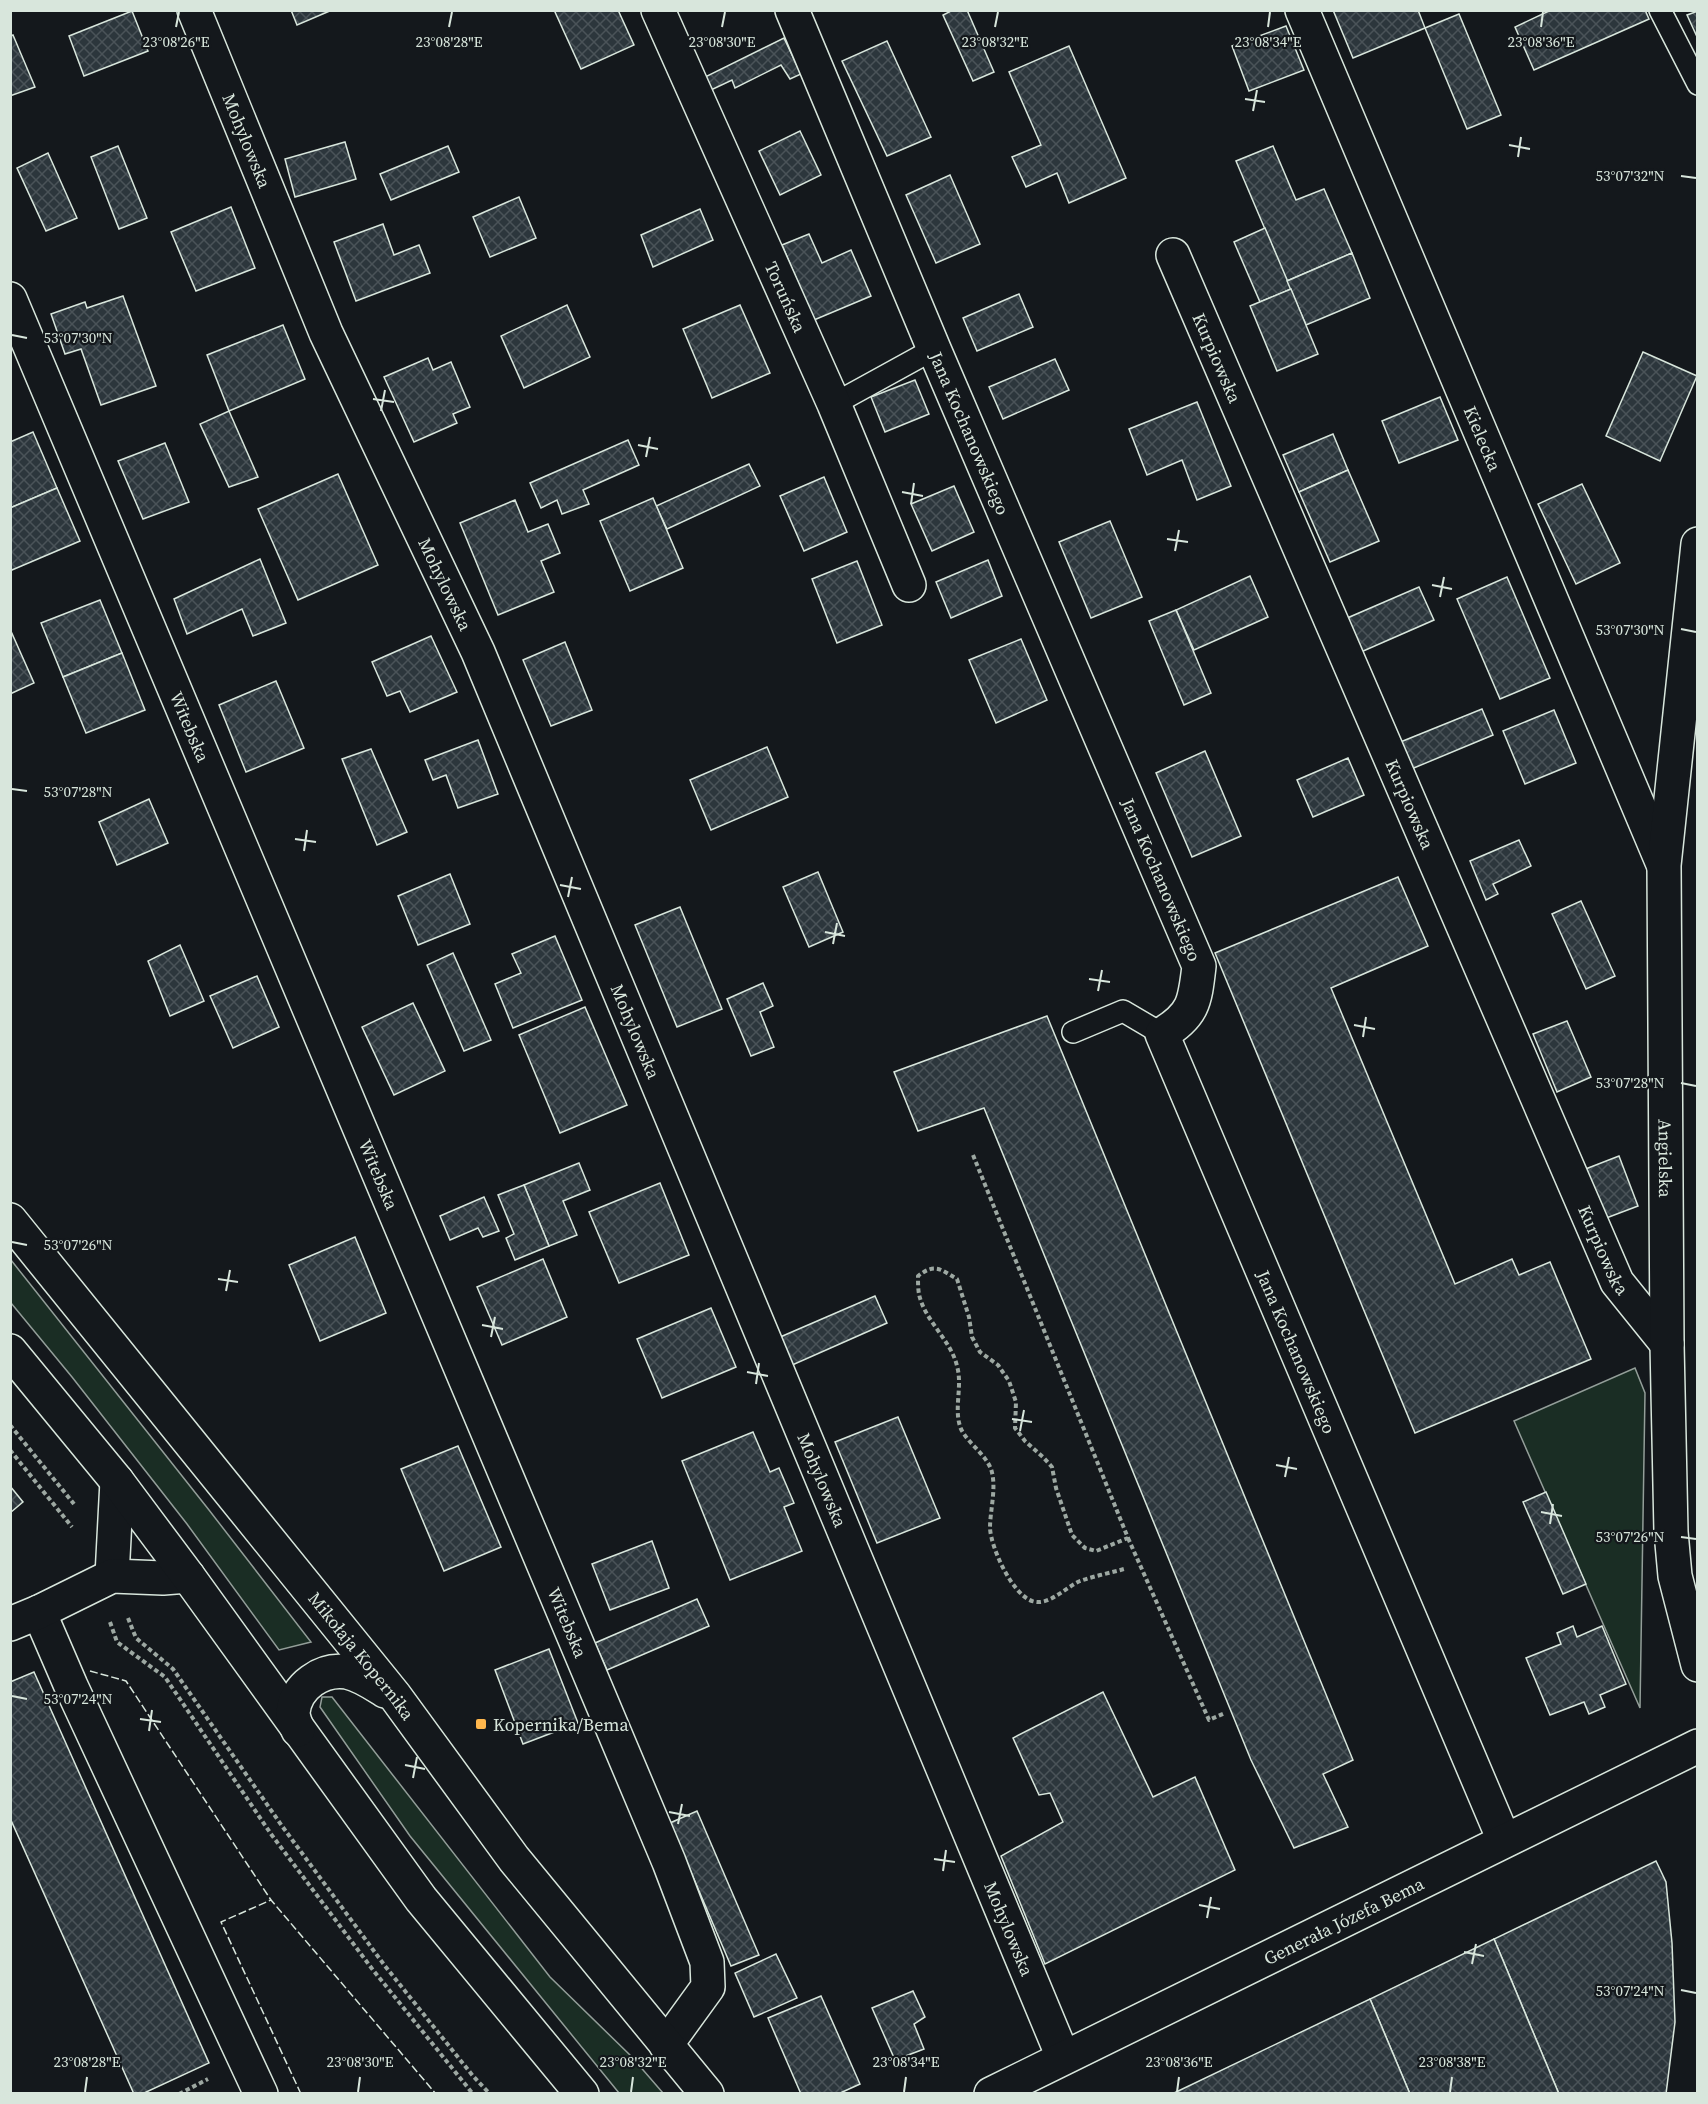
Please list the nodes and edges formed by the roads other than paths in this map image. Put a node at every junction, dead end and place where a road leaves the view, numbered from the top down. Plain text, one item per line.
1 (194, 10) edge
2 (658, 10) edge
3 (792, 10) edge
4 (1302, 10) edge
5 (1660, 10) edge
6 (1698, 84) edge
7 (1173, 255) dead end
8 (10, 299) edge
9 (934, 349) junction
10 (834, 404) junction
11 (1698, 544) edge
12 (909, 585) dead end
13 (1664, 866) junction
14 (1073, 1032) dead end
15 (1162, 1034) junction
16 (10, 1220) edge
17 (1667, 1344) junction
18 (10, 1351) edge
19 (117, 1481) junction
20 (188, 1576) junction
21 (104, 1580) junction
22 (25, 1618) edge
23 (1698, 1665) edge
24 (395, 1696) junction
25 (298, 1730) junction
26 (1698, 1746) edge
27 (1504, 1840) junction
28 (666, 2045) junction
29 (1063, 2057) junction
30 (261, 2094) edge
31 (582, 2094) edge
32 (707, 2094) edge
33 (991, 2094) edge

1 - 29 street, Mohylowska
2 - 10 street, Toruńska
3 - 9 street, Jana Kochanowskiego
4 - 13 street, Kielecka
5 - 6 lane
7 - 17 street, Kurpiowska
8 - 28 street, Witebska
9 - 10 lane
9 - 15 street, Jana Kochanowskiego
10 - 12 street, Toruńska
11 - 13 street, Angielska
13 - 17 street, Angielska
14 - 15 lane
15 - 27 street, Jana Kochanowskiego
16 - 24 street, Mikołaja Kopernika
17 - 23 street, Angielska
18 - 19 street
19 - 20 street
19 - 21 street
20 - 21 street
20 - 25 street
21 - 22 street
22 - 30 street
24 - 25 street
24 - 28 street, Mikołaja Kopernika
25 - 31 street
26 - 27 street, Generała Józefa Bema
27 - 29 street, Generała Józefa Bema
28 - 32 street, Mikołaja Kopernika
29 - 33 street, Generała Józefa Bema

